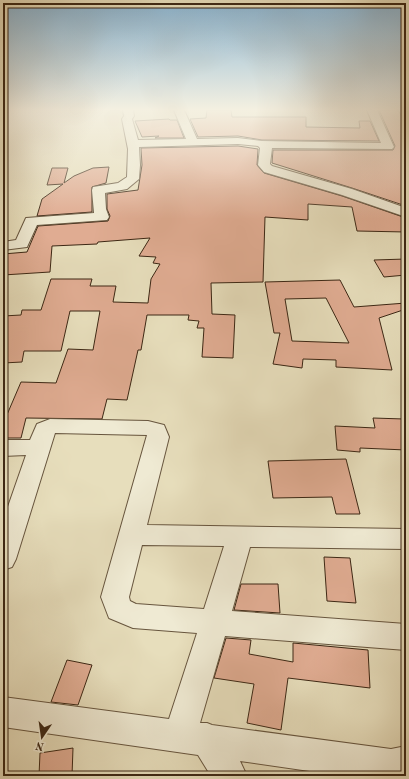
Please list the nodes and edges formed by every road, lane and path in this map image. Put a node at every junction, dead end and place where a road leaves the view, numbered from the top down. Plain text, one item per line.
1 (132, 146) edge
2 (265, 146) edge
3 (361, 146) edge
4 (388, 146) edge
5 (406, 213) edge
6 (3, 246) edge
7 (41, 443) junction
8 (3, 448) edge
9 (132, 535) junction
10 (240, 537) junction
11 (406, 539) edge
12 (3, 559) edge
13 (214, 622) junction
14 (406, 637) edge
15 (3, 712) edge
16 (193, 738) junction
17 (406, 763) edge
18 (230, 776) edge

1 - 6 street
2 - 5 street
3 - 4 street
7 - 8 street
7 - 9 street
7 - 12 street
9 - 10 street
9 - 13 street
10 - 11 street
10 - 13 street
13 - 14 street
13 - 16 street
15 - 16 street
16 - 17 street
16 - 18 street

